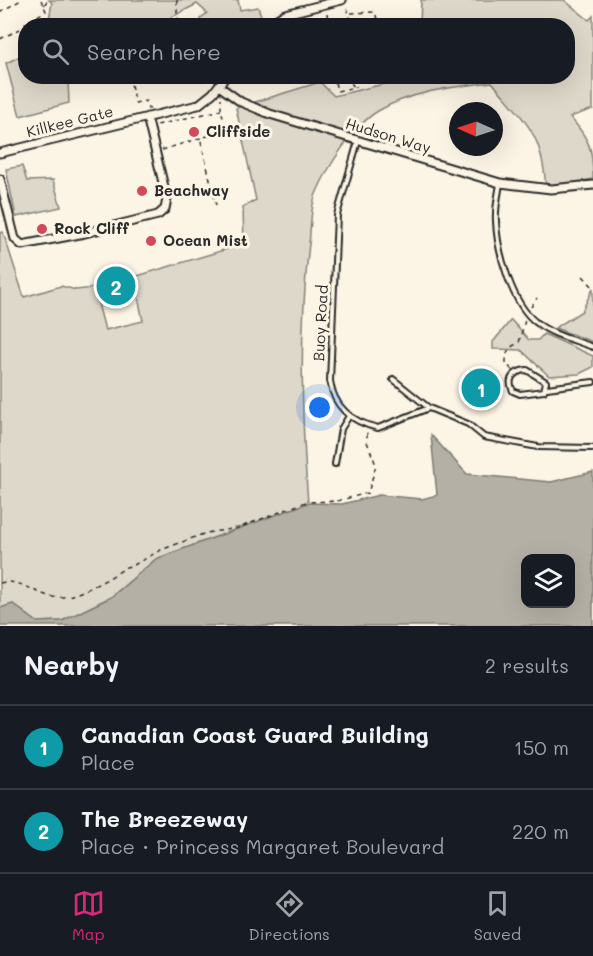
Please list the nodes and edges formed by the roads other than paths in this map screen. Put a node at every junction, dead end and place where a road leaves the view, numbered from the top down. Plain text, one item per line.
1 (342, 0) edge
2 (279, 18) edge
3 (220, 84) edge
4 (224, 84) edge
5 (147, 117) junction
6 (358, 141) junction
7 (0, 153) edge
8 (0, 179) edge
9 (500, 183) junction
10 (593, 185) edge
11 (593, 347) edge
12 (393, 379) dead end
13 (593, 382) edge
14 (547, 388) junction
15 (429, 408) junction
16 (349, 416) junction
17 (593, 448) edge
18 (335, 464) dead end

1 - 2 street
3 - 5 street, Killkee Gate
4 - 6 street, Hudson Way
5 - 7 street, Killkee Gate
5 - 8 street
6 - 9 street, Hudson Way
6 - 16 lane, Buoy Road
9 - 10 street, Hudson Way
9 - 11 lane
12 - 15 lane
13 - 14 lane
14 - 14 lane
15 - 16 lane
15 - 17 lane
16 - 18 lane

